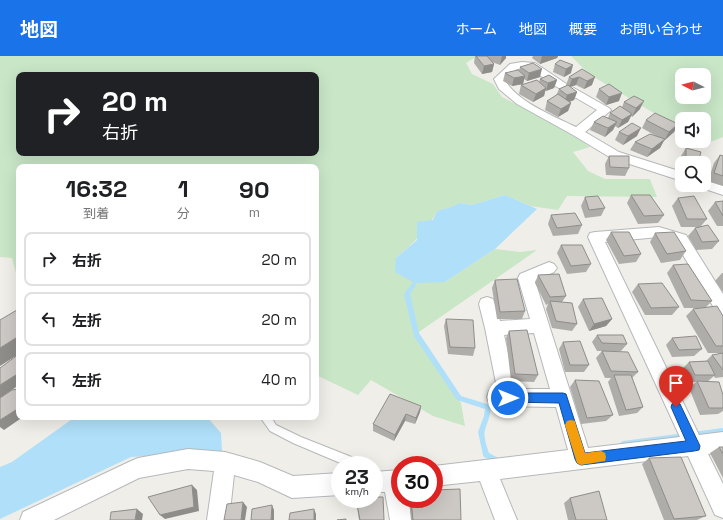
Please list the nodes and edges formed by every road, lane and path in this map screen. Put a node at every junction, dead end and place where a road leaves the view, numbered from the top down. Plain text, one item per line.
1 (577, 132) junction
2 (675, 175) edge
3 (711, 187) edge
4 (723, 191) edge
5 (549, 268) dead end
6 (487, 304) dead end
7 (723, 308) edge
8 (541, 326) junction
9 (494, 328) junction
10 (563, 398) junction
11 (267, 420) edge
12 (723, 442) edge
13 (694, 445) junction
14 (336, 456) edge
15 (581, 458) junction
16 (225, 462) junction
17 (486, 470) junction
18 (443, 475) edge
19 (389, 481) edge
20 (331, 485) edge
21 (723, 507) edge
22 (31, 520) edge
23 (218, 520) edge
24 (401, 520) edge
25 (506, 520) edge

1 - 1 street
1 - 2 street
3 - 4 street
5 - 8 street
6 - 9 street
7 - 13 street
8 - 9 street
8 - 10 street
9 - 10 street
10 - 15 street
11 - 14 lane
12 - 13 street
13 - 15 street
13 - 21 street
15 - 17 street
16 - 20 street
16 - 22 street
16 - 23 street
17 - 18 street
17 - 25 street
19 - 24 street

